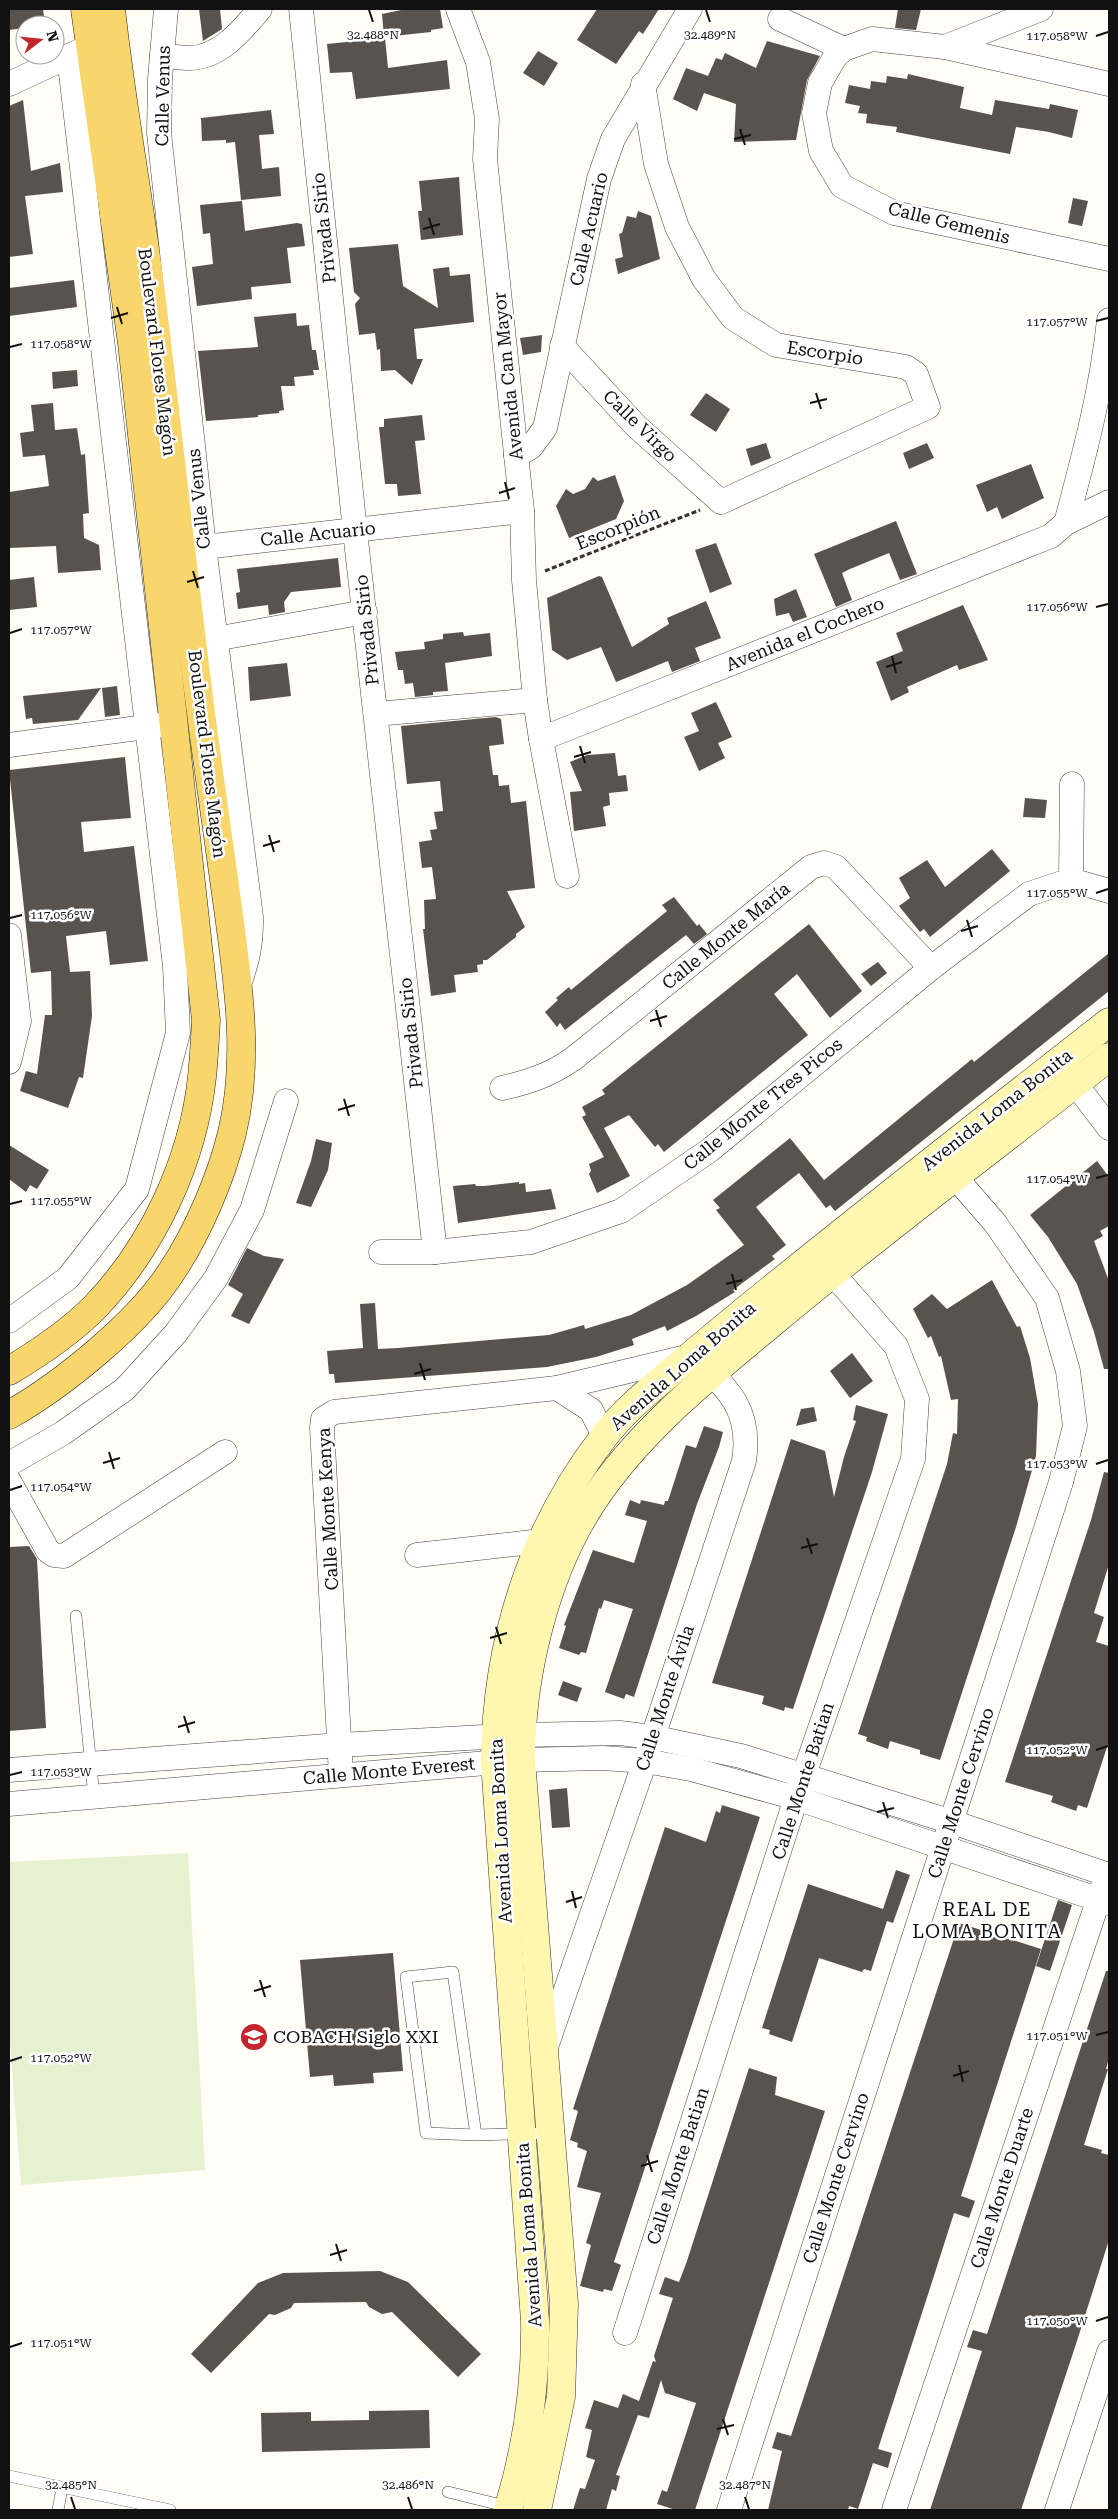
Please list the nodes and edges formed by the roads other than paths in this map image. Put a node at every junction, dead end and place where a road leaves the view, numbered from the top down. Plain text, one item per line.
1 (85, 9) edge
2 (166, 9) edge
3 (260, 9) edge
4 (301, 9) edge
5 (690, 9) edge
6 (1041, 9) edge
7 (459, 12) edge
8 (780, 19) dead end
9 (112, 22) edge
10 (945, 47) junction
11 (844, 49) junction
12 (79, 51) junction
13 (162, 56) junction
14 (9, 84) edge
15 (644, 84) junction
16 (1109, 84) edge
17 (1109, 259) edge
18 (1109, 320) edge
19 (562, 346) junction
20 (516, 456) junction
21 (722, 502) joint
22 (1109, 502) edge
23 (522, 511) junction
24 (1066, 523) junction
25 (355, 531) junction
26 (204, 547) junction
27 (364, 612) junction
28 (215, 639) junction
29 (535, 700) junction
30 (376, 714) junction
31 (174, 723) junction
32 (146, 727) junction
33 (541, 739) junction
34 (9, 745) edge
35 (1072, 784) dead end
36 (567, 876) dead end
37 (1071, 880) junction
38 (1109, 891) edge
39 (9, 935) edge
40 (931, 968) junction
41 (238, 987) junction
42 (1109, 1022) edge
43 (1109, 1057) edge
44 (1059, 1061) junction
45 (9, 1062) edge
46 (1075, 1084) junction
47 (502, 1088) dead end
48 (286, 1101) dead end
49 (1109, 1128) edge
50 (946, 1166) junction
51 (381, 1252) dead end
52 (435, 1252) junction
53 (824, 1263) junction
54 (9, 1321) edge
55 (691, 1356) junction
56 (9, 1371) edge
57 (712, 1373) junction
58 (557, 1388) junction
59 (9, 1415) edge
60 (604, 1436) junction
61 (225, 1452) dead end
62 (9, 1464) edge
63 (9, 1481) edge
64 (542, 1542) junction
65 (417, 1555) dead end
66 (76, 1616) dead end
67 (652, 1737) junction
68 (340, 1745) junction
69 (508, 1748) junction
70 (645, 1762) junction
71 (91, 1763) junction
72 (9, 1770) edge
73 (341, 1775) junction
74 (800, 1788) junction
75 (94, 1797) junction
76 (9, 1804) edge
77 (952, 1822) junction
78 (943, 1847) junction
79 (1108, 1872) edge
80 (1104, 1901) edge
81 (544, 2054) junction
82 (551, 2133) junction
83 (476, 2135) junction
84 (522, 2135) junction
85 (625, 2333) dead end
86 (1109, 2352) edge
87 (9, 2476) edge
88 (62, 2488) junction
89 (448, 2492) dead end
90 (123, 2505) edge
91 (513, 2509) edge
92 (58, 2510) edge
93 (170, 2510) edge
94 (537, 2510) edge
95 (729, 2510) edge
96 (894, 2510) edge
97 (1057, 2510) edge

1 - 12 main road, Boulevard Flores Magón
2 - 13 street, Calle Venus
3 - 13 street
4 - 25 street, Privada Sirio
5 - 15 street, Calle Acuario
6 - 10 street
7 - 20 street, Avenida Can Mayor
8 - 11 street
9 - 12 street
9 - 41 main road, Boulevard Flores Magón
10 - 11 street
10 - 16 street
11 - 17 street, Calle Gemenis
12 - 14 street
12 - 31 main road, Boulevard Flores Magón
12 - 32 street
13 - 26 street, Calle Venus
15 - 19 street, Calle Acuario
15 - 21 street, Escorpio
18 - 24 street
19 - 20 street, Calle Acuario
19 - 21 street, Calle Virgo
20 - 23 street, Avenida Can Mayor
22 - 24 street, Avenida el Cochero
23 - 25 street, Calle Acuario
23 - 29 street, Avenida Can Mayor
24 - 33 street, Avenida el Cochero
25 - 26 street, Calle Acuario
25 - 27 street, Privada Sirio
26 - 28 street, Calle Venus
27 - 28 street
27 - 30 street, Privada Sirio
28 - 41 street, Calle Venus
29 - 30 street
29 - 33 street, Avenida Can Mayor
30 - 52 street, Privada Sirio
31 - 32 street
31 - 56 main road, Boulevard Flores Magón
32 - 34 street
32 - 54 street
33 - 36 street, Avenida Can Mayor
35 - 37 street
37 - 38 street
37 - 40 street, Calle Monte Tres Picos
39 - 45 street
40 - 47 street, Calle Monte María
40 - 52 street, Calle Monte Tres Picos
41 - 59 main road, Boulevard Flores Magón
42 - 44 main road, Avenida Loma Bonita
43 - 46 main road, Avenida Loma Bonita
44 - 46 street
44 - 50 main road, Avenida Loma Bonita
46 - 49 street
46 - 50 main road, Avenida Loma Bonita
48 - 62 street
50 - 53 main road, Avenida Loma Bonita
50 - 77 street, Calle Monte Cervino
51 - 52 street, Calle Monte Tres Picos
53 - 55 main road, Avenida Loma Bonita
53 - 57 main road, Avenida Loma Bonita
53 - 74 street, Calle Monte Batian
55 - 57 street, Calle Monte Ávila
55 - 58 street, Calle Monte Kenya
55 - 60 main road, Avenida Loma Bonita
57 - 67 street, Calle Monte Ávila
57 - 69 main road, Avenida Loma Bonita
58 - 60 street
58 - 68 street, Calle Monte Kenya
60 - 64 main road, Avenida Loma Bonita
61 - 63 street
64 - 65 street
64 - 69 main road, Avenida Loma Bonita
66 - 71 lane
67 - 69 street, Calle Monte Everest
67 - 70 street, Calle Monte Ávila
67 - 74 street, Calle Monte Everest
68 - 69 street, Calle Monte Everest
68 - 71 street, Calle Monte Everest
68 - 73 street, Calle Monte Kenya
69 - 70 street, Calle Monte Everest
69 - 73 street, Calle Monte Everest
69 - 81 main road, Avenida Loma Bonita
69 - 84 main road, Avenida Loma Bonita
70 - 74 street, Calle Monte Everest
70 - 81 street, Calle Monte Ávila
71 - 72 street, Calle Monte Everest
71 - 75 lane
73 - 75 street, Calle Monte Everest
74 - 77 street, Calle Monte Everest
74 - 78 street, Calle Monte Everest
74 - 85 street, Calle Monte Batian
75 - 76 street, Calle Monte Everest
77 - 78 street, Calle Monte Cervino
77 - 79 street, Calle Monte Everest
78 - 80 street, Calle Monte Everest
78 - 95 street, Calle Monte Cervino
79 - 80 street, Calle Monte Duarte
80 - 96 street, Calle Monte Duarte
81 - 82 main road, Avenida Loma Bonita
82 - 84 lane
82 - 94 main road, Avenida Loma Bonita
83 - 83 lane
83 - 84 lane
84 - 91 main road, Avenida Loma Bonita
86 - 97 street
87 - 88 lane
88 - 90 lane
88 - 92 lane
89 - 91 lane
90 - 93 lane

